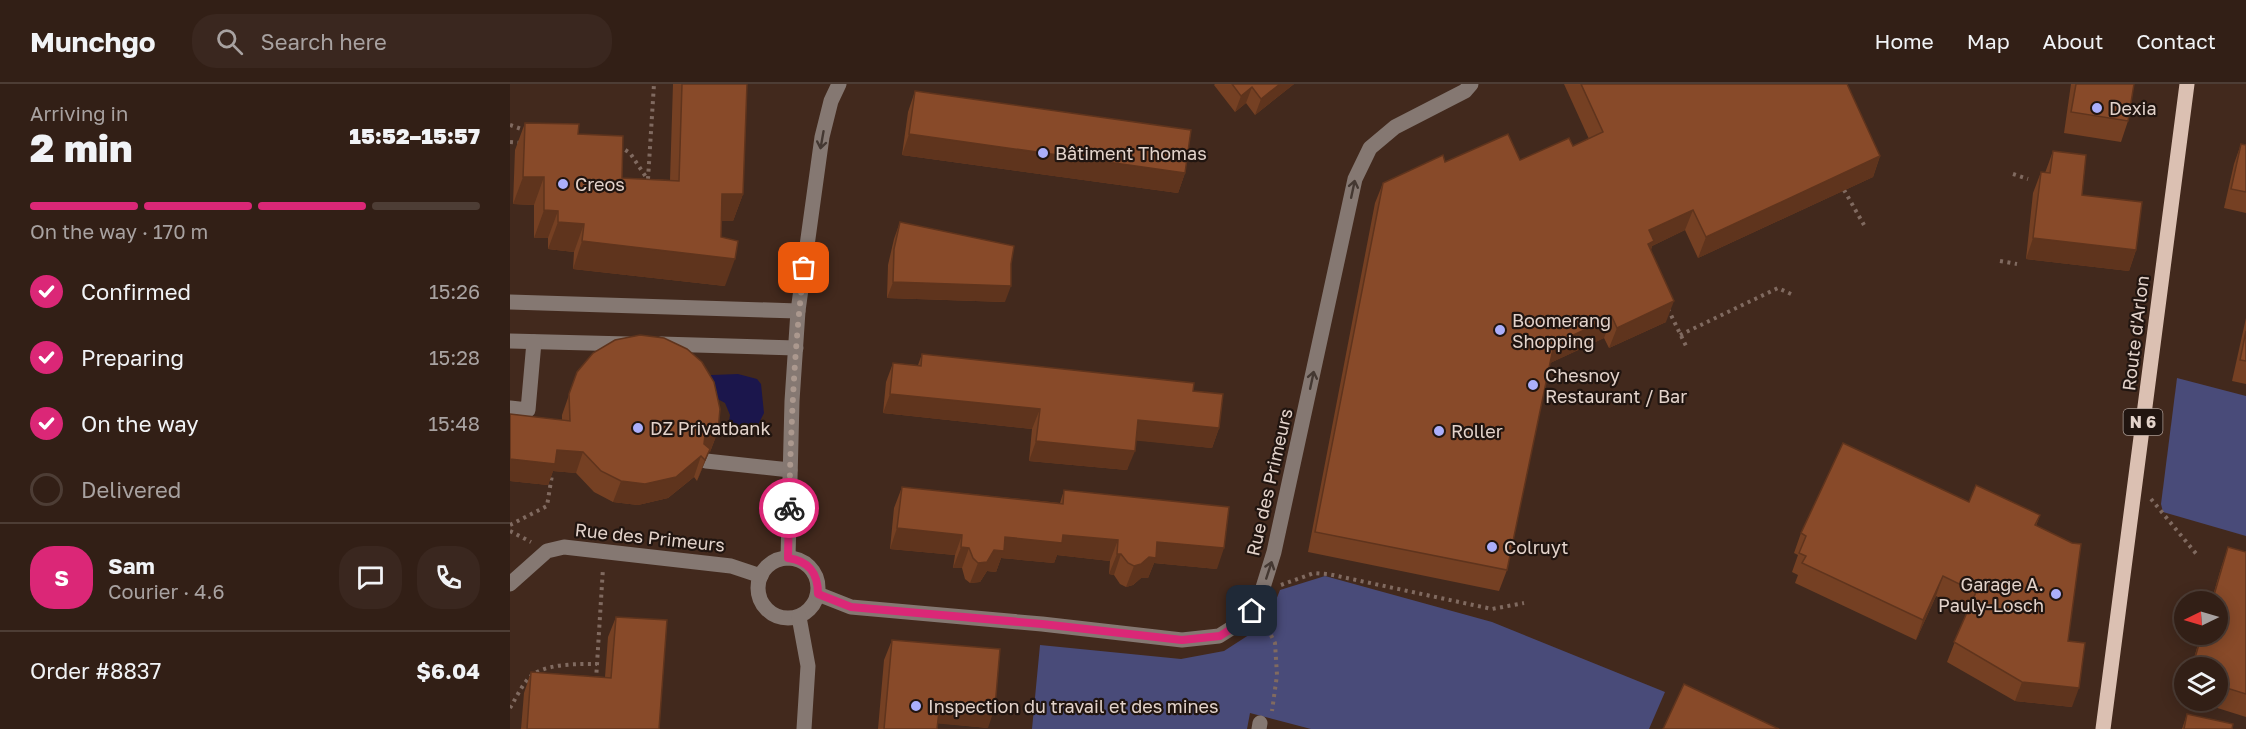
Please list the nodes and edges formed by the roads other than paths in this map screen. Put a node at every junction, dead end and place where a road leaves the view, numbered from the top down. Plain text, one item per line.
1 (839, 84) edge
2 (1471, 84) edge
3 (2187, 84) edge
4 (510, 302) edge
5 (798, 311) junction
6 (510, 341) edge
7 (534, 342) junction
8 (796, 348) junction
9 (510, 408) edge
10 (706, 461) edge
11 (790, 470) junction
12 (788, 558) junction
13 (761, 576) junction
14 (510, 584) edge
15 (818, 594) junction
16 (799, 617) junction
17 (804, 729) edge
18 (2103, 729) edge

1 -> 5 street
15 -> 2 street, Rue des Primeurs
3 - 18 main road, Route d'Arlon / N 6
4 - 5 street
5 - 8 street
6 - 7 street
7 - 8 street
7 - 9 street
8 - 11 street
10 - 11 street
11 - 12 street
12 - 13 street
12 - 15 street
13 - 14 street, Rue des Primeurs
13 - 16 street
15 - 16 street
16 - 17 street

